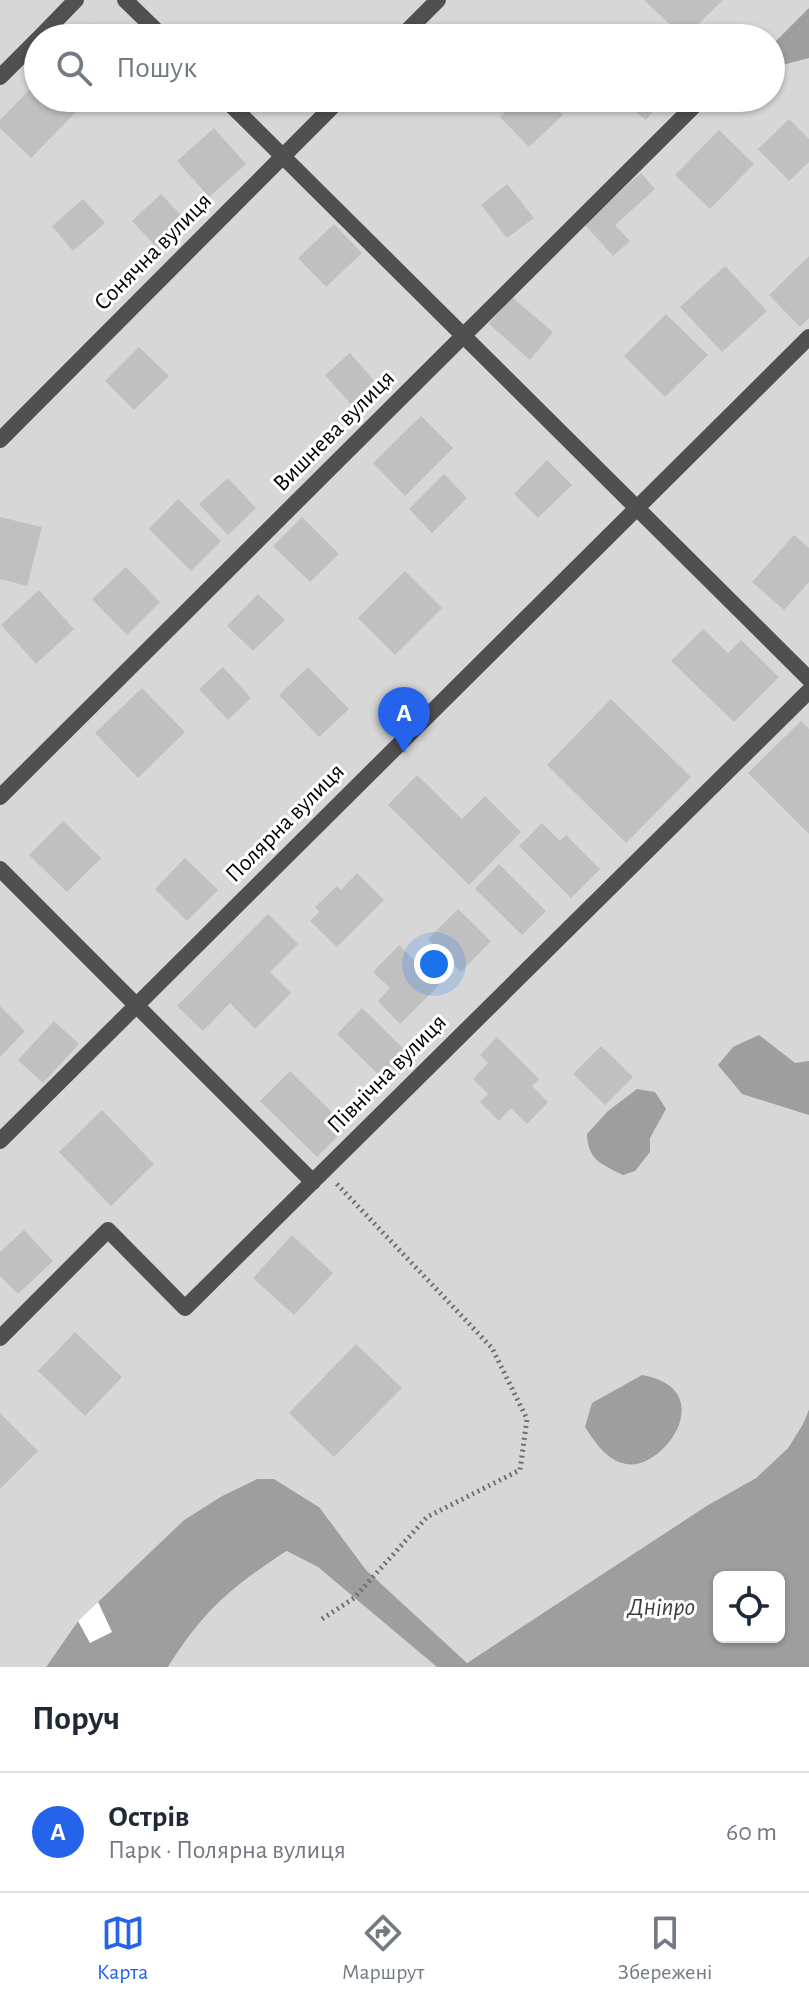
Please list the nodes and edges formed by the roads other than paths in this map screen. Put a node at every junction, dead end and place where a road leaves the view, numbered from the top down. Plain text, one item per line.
1 (76, 0) edge
2 (125, 0) edge
3 (438, 0) edge
4 (52, 24) edge
5 (150, 24) edge
6 (414, 24) edge
7 (24, 52) edge
8 (0, 77) edge
9 (238, 112) edge
10 (327, 112) edge
11 (688, 112) edge
12 (283, 156) junction
13 (463, 336) junction
14 (809, 337) edge
15 (0, 440) edge
16 (637, 508) junction
17 (809, 679) edge
18 (809, 691) edge
19 (0, 797) edge
20 (0, 869) edge
21 (136, 1005) junction
22 (0, 1141) edge
23 (319, 1176) junction
24 (0, 1338) edge

1 - 4 street
2 - 5 street
3 - 6 street
7 - 8 street
9 - 12 street
10 - 12 street, Сонячна вулиця
11 - 13 street, Вишнева вулиця
12 - 13 street
12 - 15 street, Сонячна вулиця
13 - 16 street
13 - 19 street, Вишнева вулиця
14 - 16 street, Полярна вулиця
16 - 17 street
16 - 21 street, Полярна вулиця
18 - 23 street, Північна вулиця
20 - 21 street
21 - 22 street, Полярна вулиця
21 - 23 street
23 - 24 street, Північна вулиця

